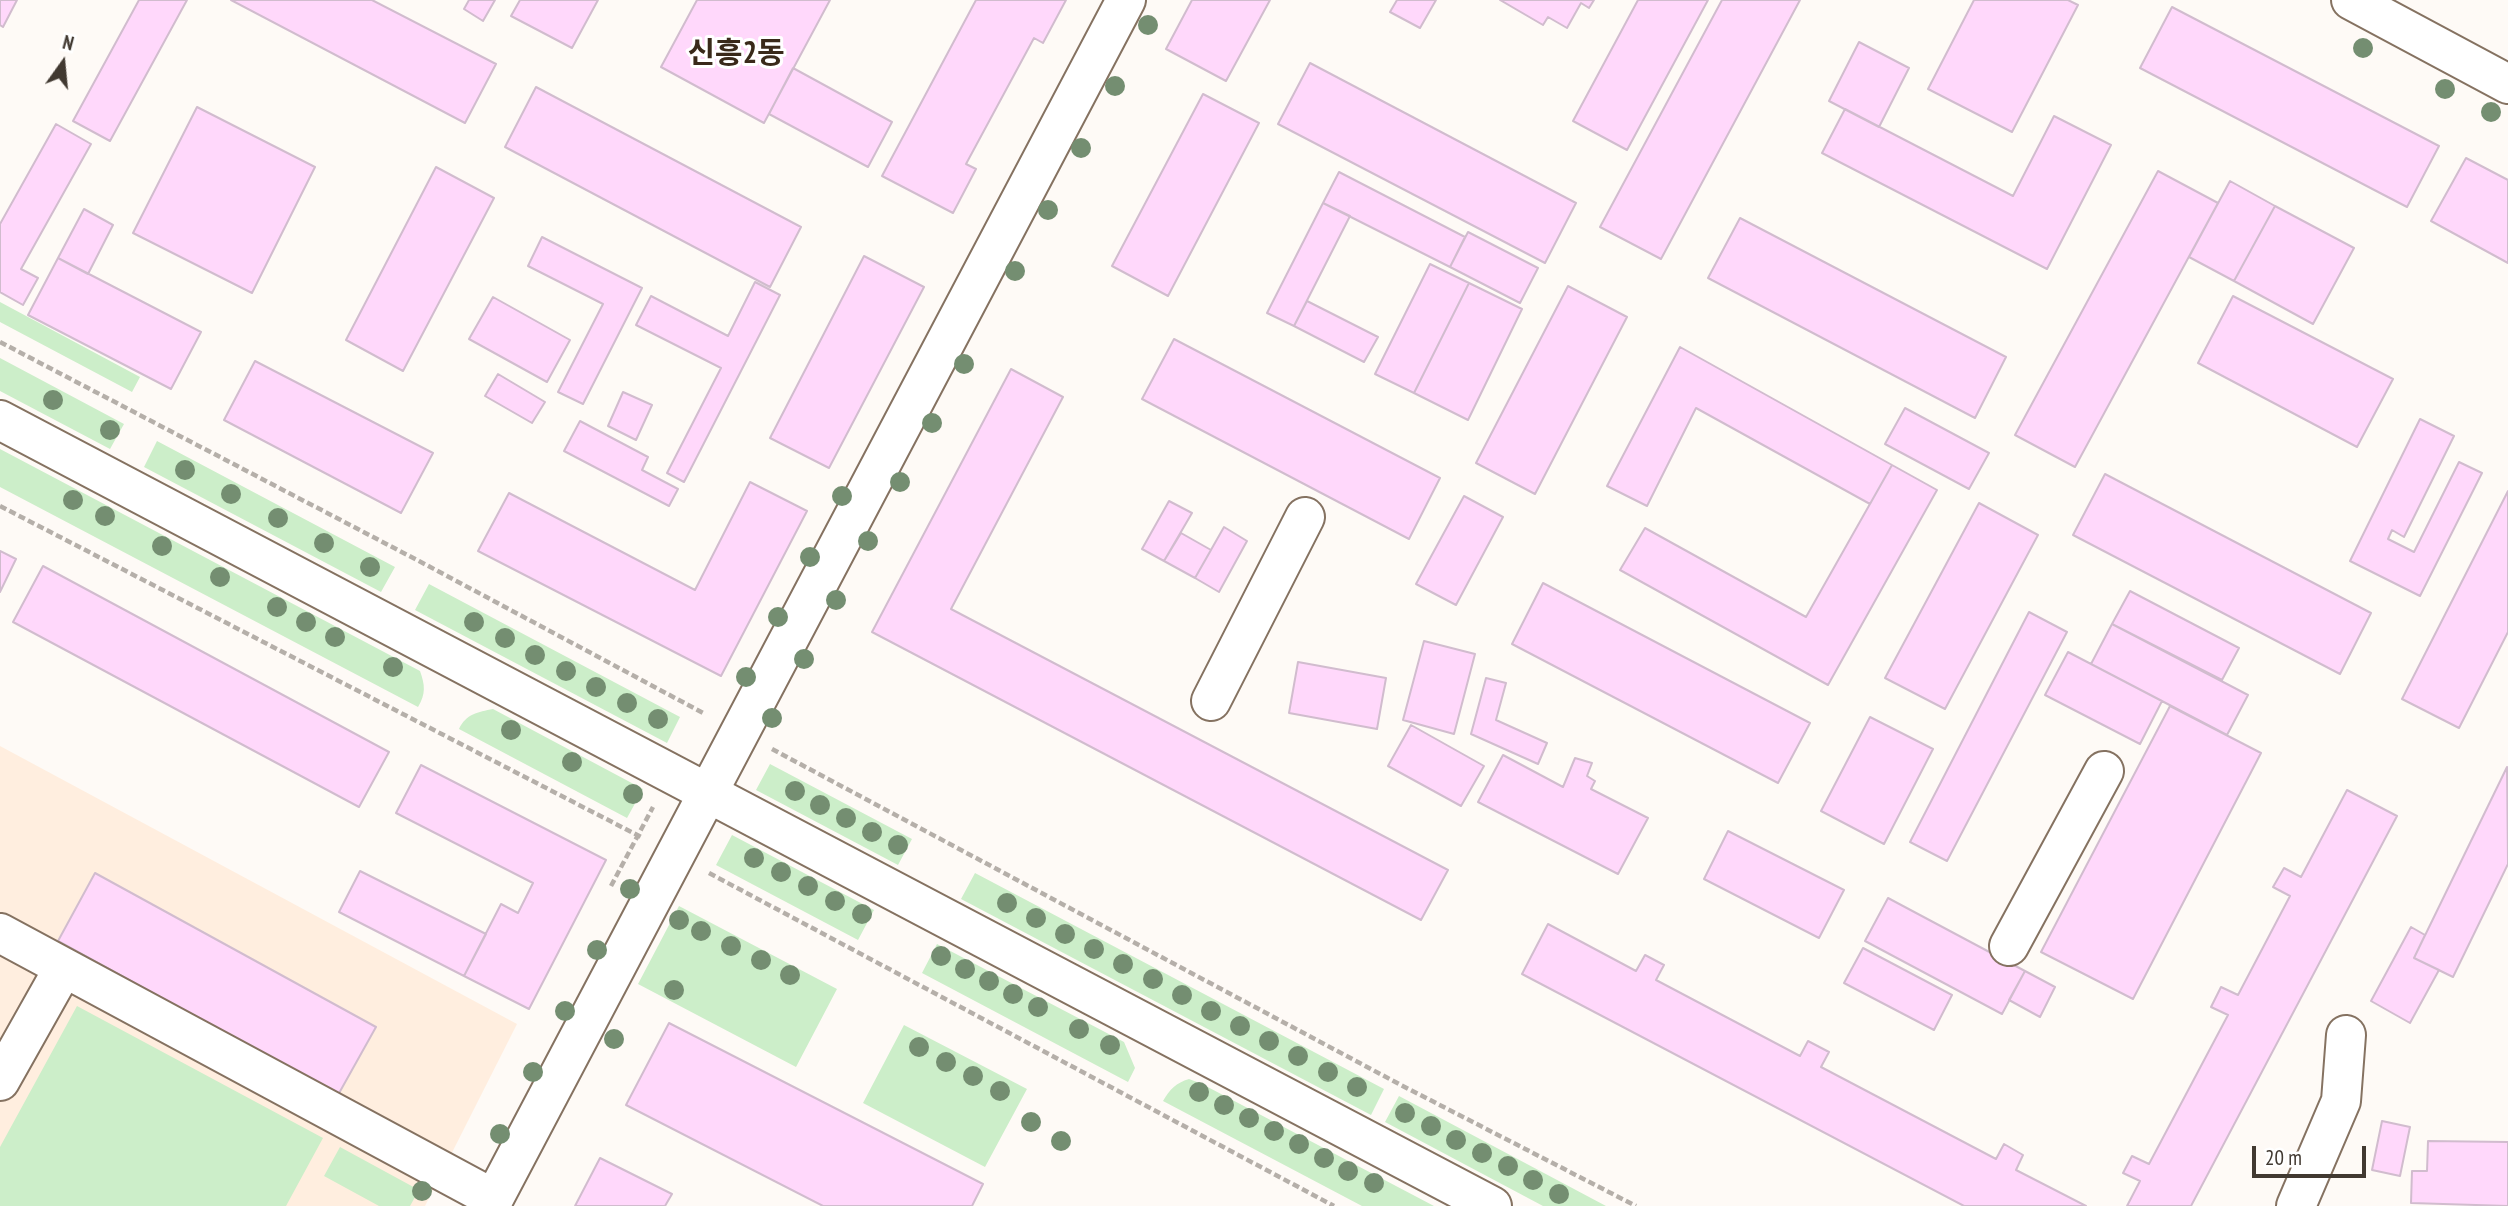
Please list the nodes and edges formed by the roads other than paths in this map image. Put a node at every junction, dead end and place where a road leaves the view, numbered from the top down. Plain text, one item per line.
1 (1126, 0) edge
2 (2351, 0) edge
3 (2508, 84) edge
4 (0, 421) edge
5 (1305, 517) dead end
6 (1211, 701) dead end
7 (2104, 771) dead end
8 (706, 794) junction
9 (0, 933) edge
10 (2009, 946) dead end
11 (63, 969) junction
12 (2346, 1035) dead end
13 (0, 1081) edge
14 (492, 1202) edge
15 (1492, 1206) edge
16 (2297, 1206) edge

1 - 8 street
2 - 3 street
4 - 8 street
5 - 6 street
7 - 10 street
8 - 14 street
8 - 15 street
9 - 11 street
11 - 13 street
11 - 14 street
12 - 16 street

